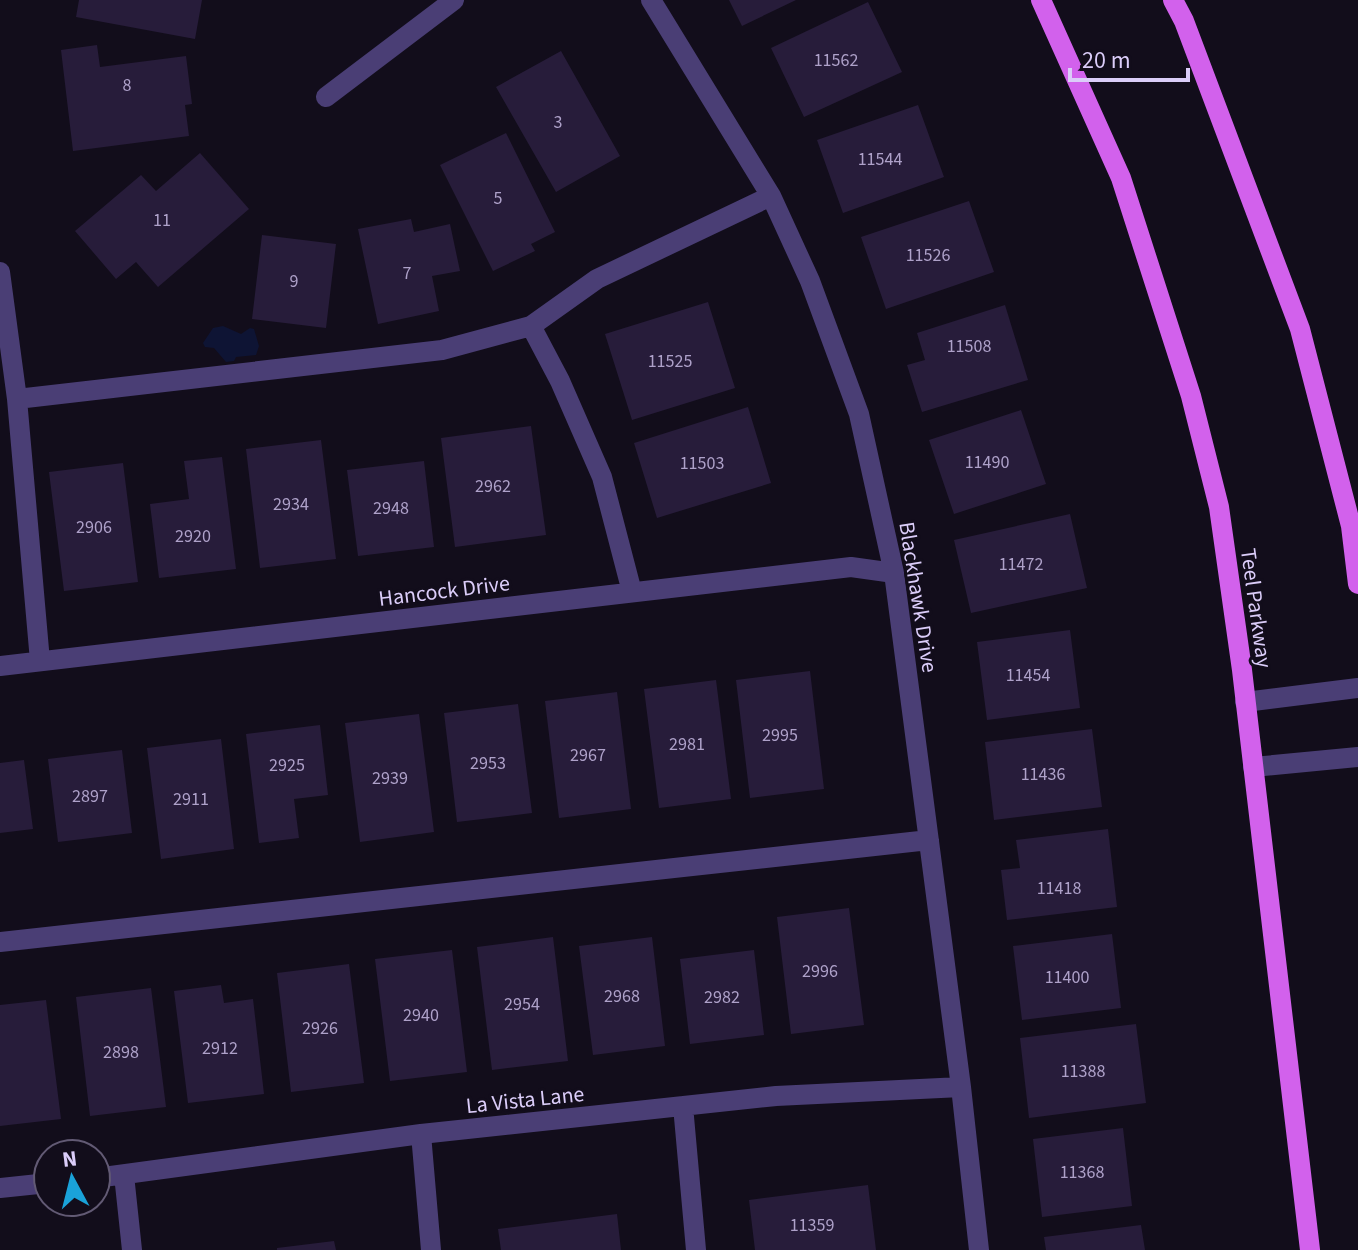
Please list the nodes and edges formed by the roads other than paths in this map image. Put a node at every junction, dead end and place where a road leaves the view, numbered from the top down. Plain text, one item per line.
1 (454, 0) edge
2 (651, 0) edge
3 (1041, 0) edge
4 (1173, 0) edge
5 (326, 97) dead end
6 (771, 196) junction
7 (0, 272) edge
8 (531, 326) junction
9 (17, 399) junction
10 (894, 573) junction
11 (1358, 584) edge
12 (632, 592) junction
13 (40, 661) junction
14 (0, 666) edge
15 (1358, 688) edge
16 (1245, 702) junction
17 (1358, 757) edge
18 (1253, 767) junction
19 (929, 840) junction
20 (0, 942) edge
21 (961, 1087) junction
22 (683, 1106) junction
23 (421, 1134) junction
24 (124, 1175) junction
25 (112, 1176) edge
26 (32, 1185) edge
27 (0, 1188) edge
28 (132, 1250) edge
29 (431, 1250) edge
30 (696, 1250) edge
31 (979, 1250) edge
32 (1310, 1250) edge

1 - 5 street
2 - 6 street, Blackhawk Drive
3 - 16 main road, Teel Parkway
4 - 11 main road
6 - 8 street
6 - 10 street, Blackhawk Drive
7 - 9 street
8 - 9 street
8 - 12 street
9 - 13 street
10 - 12 street, Hancock Drive
10 - 19 street, Blackhawk Drive
12 - 13 street, Hancock Drive
13 - 14 street, Hancock Drive
15 - 16 street
16 - 18 main road, Teel Parkway
17 - 18 street
18 - 32 main road, Teel Parkway
19 - 20 street
19 - 21 street, Blackhawk Drive
21 - 22 street, La Vista Lane
21 - 31 street, Blackhawk Drive
22 - 23 street, La Vista Lane
22 - 30 street
23 - 24 street, La Vista Lane
23 - 29 street
24 - 25 street, La Vista Lane
24 - 28 street
26 - 27 street

